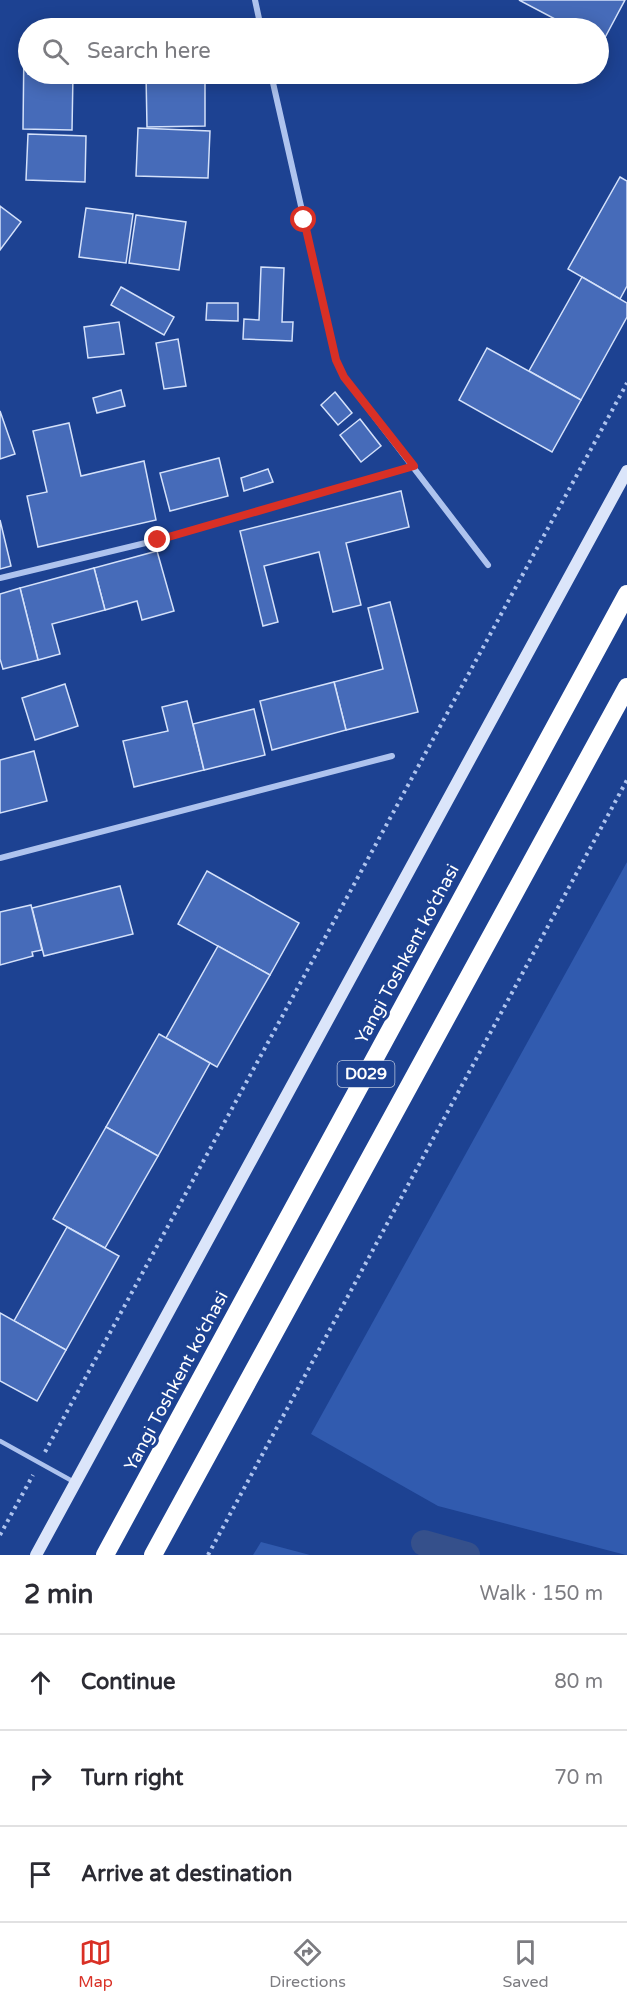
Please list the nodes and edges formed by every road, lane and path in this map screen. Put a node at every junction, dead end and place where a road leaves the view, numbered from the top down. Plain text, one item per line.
1 (255, 0) edge
2 (259, 18) edge
3 (273, 84) edge
4 (627, 383) edge
5 (414, 466) junction
6 (627, 471) edge
7 (488, 565) dead end
8 (0, 578) edge
9 (627, 594) edge
10 (627, 687) edge
11 (392, 756) dead end
12 (627, 780) edge
13 (0, 858) edge
14 (0, 1442) edge
15 (40, 1462) dead end
16 (34, 1473) dead end
17 (76, 1483) junction
18 (0, 1535) edge
19 (36, 1555) edge
20 (105, 1555) edge
21 (153, 1555) edge
22 (208, 1555) edge

1 - 2 street
3 - 5 street
4 - 15 path
5 - 7 street
5 - 8 street
6 - 17 main road
9 - 20 highway, Yangi Toshkent ko‘chasi / D029
10 - 21 highway, D029
11 - 13 street
12 - 22 path
14 - 17 lane
16 - 18 path
17 - 19 main road

